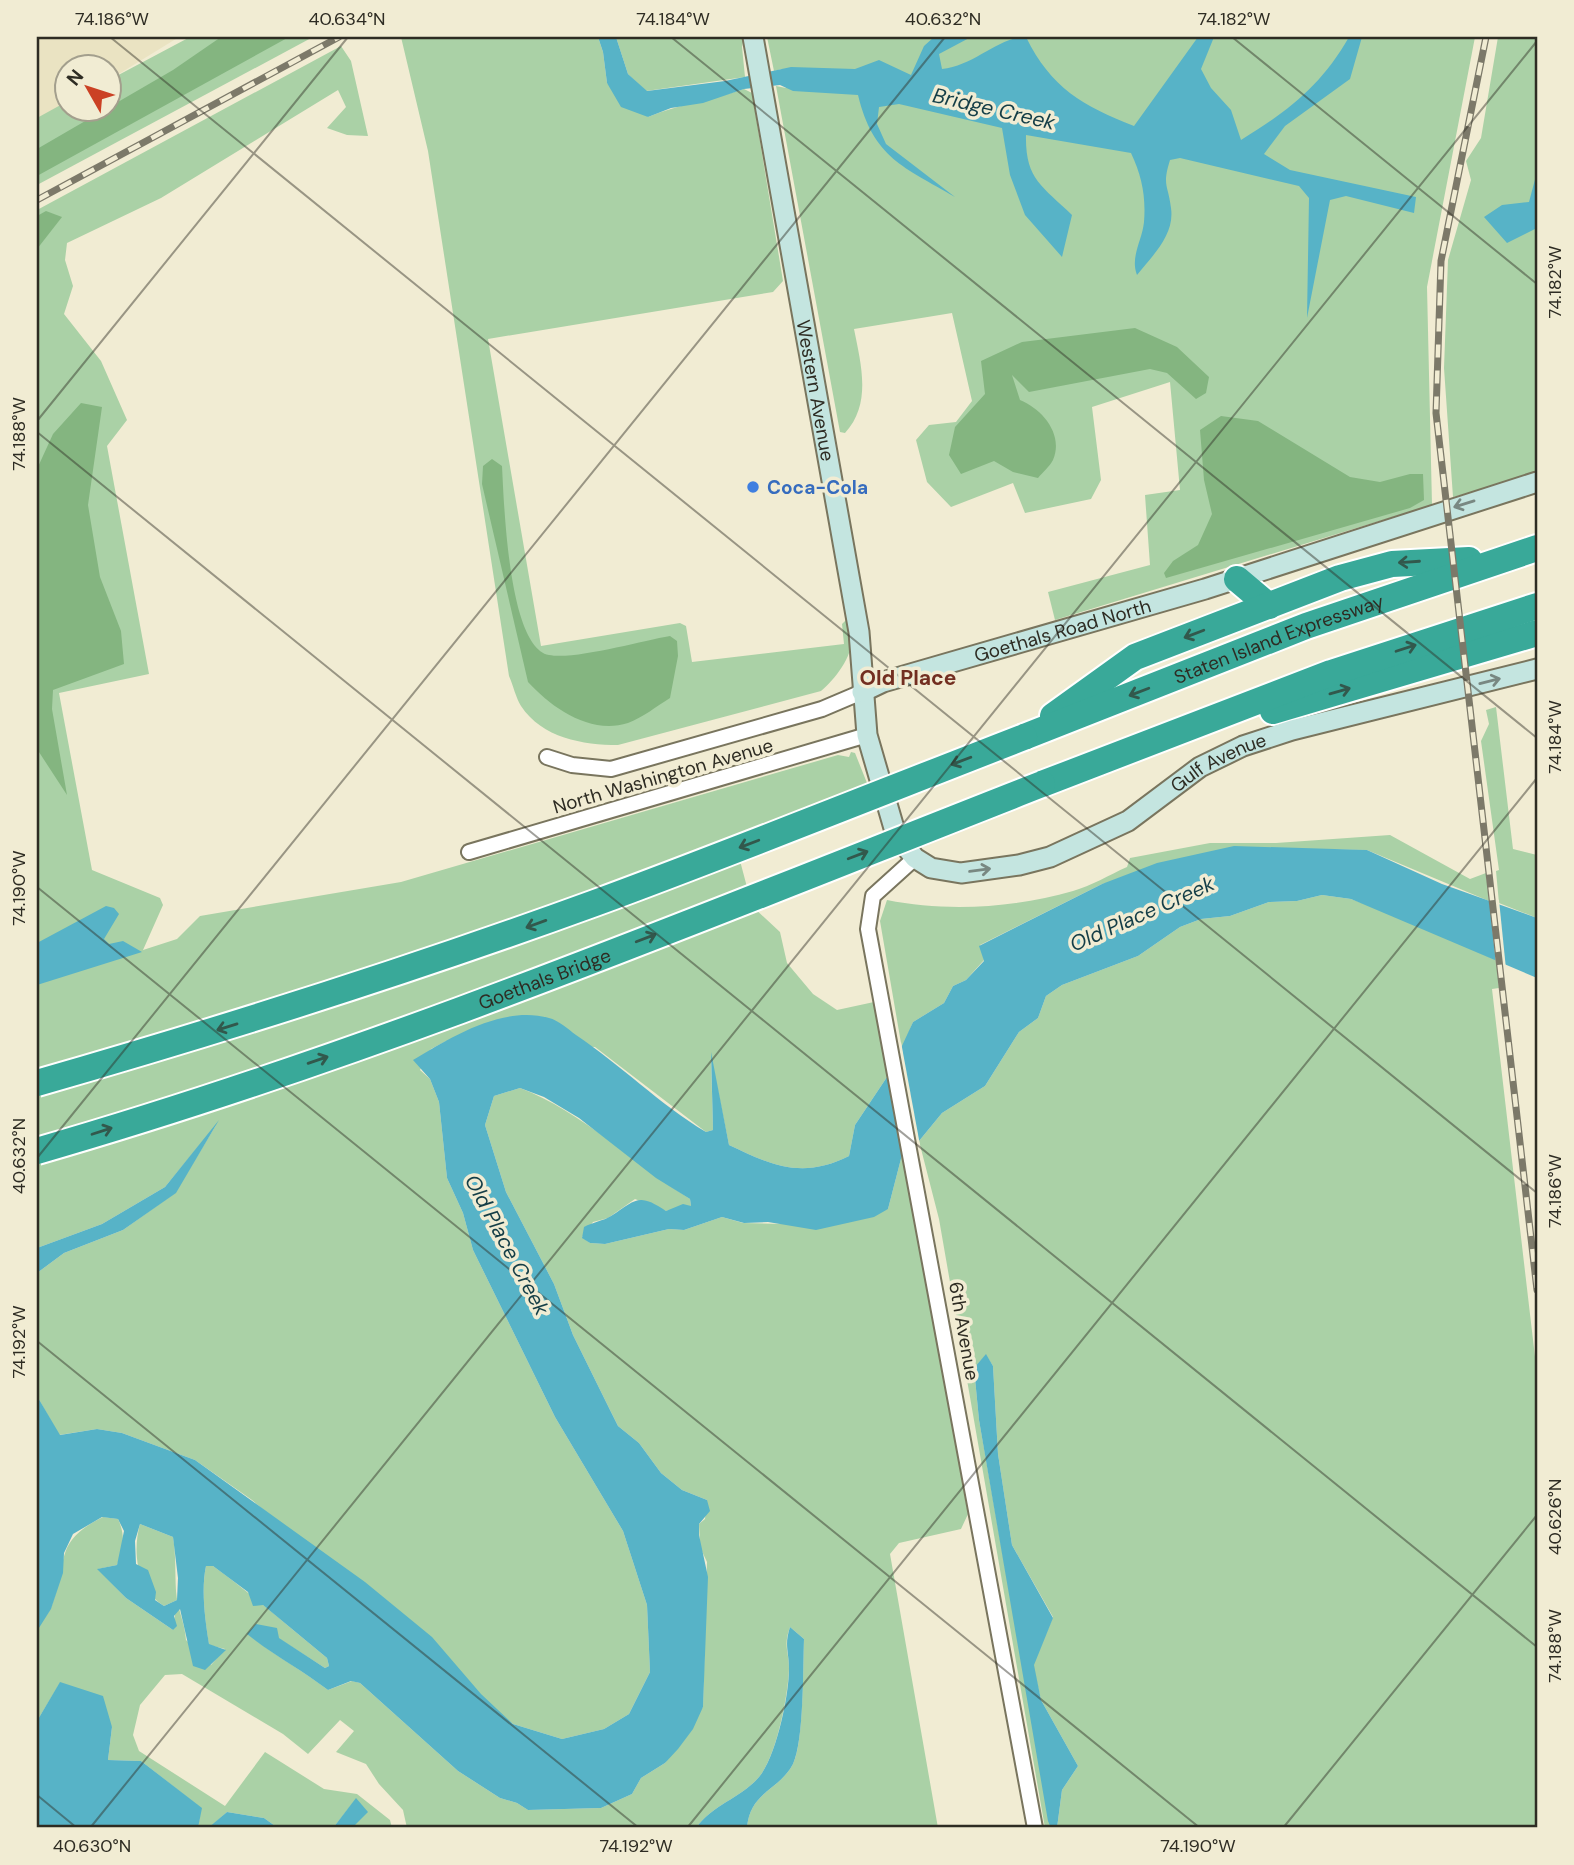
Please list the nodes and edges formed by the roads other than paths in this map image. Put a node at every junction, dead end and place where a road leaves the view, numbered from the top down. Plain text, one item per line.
1 (753, 37) edge
2 (1537, 482) edge
3 (1537, 548) edge
4 (1502, 559) junction
5 (1237, 579) junction
6 (1269, 606) junction
7 (1537, 606) edge
8 (1537, 634) edge
9 (1537, 669) edge
10 (862, 692) junction
11 (1227, 712) junction
12 (867, 735) junction
13 (1024, 737) junction
14 (547, 757) dead end
15 (469, 852) dead end
16 (915, 858) junction
17 (37, 1083) edge
18 (37, 1151) edge
19 (1035, 1828) edge

1 - 10 street, Western Avenue
2 -> 5 street, Goethals Road North
3 - 4 highway, Staten Island Expressway
4 -> 6 highway
4 -> 13 highway, Staten Island Expressway
5 - 6 highway
5 - 10 street, Goethals Road North
6 -> 13 highway
11 -> 7 highway
11 -> 8 highway
16 -> 9 street, Gulf Avenue
10 - 12 street, Western Avenue
10 - 14 street, Goethals Road North
18 -> 11 highway, Goethals Bridge, bridge
12 - 15 street, North Washington Avenue
12 - 16 street, Western Avenue
13 -> 17 highway, bridge
16 - 19 street, 6th Avenue

